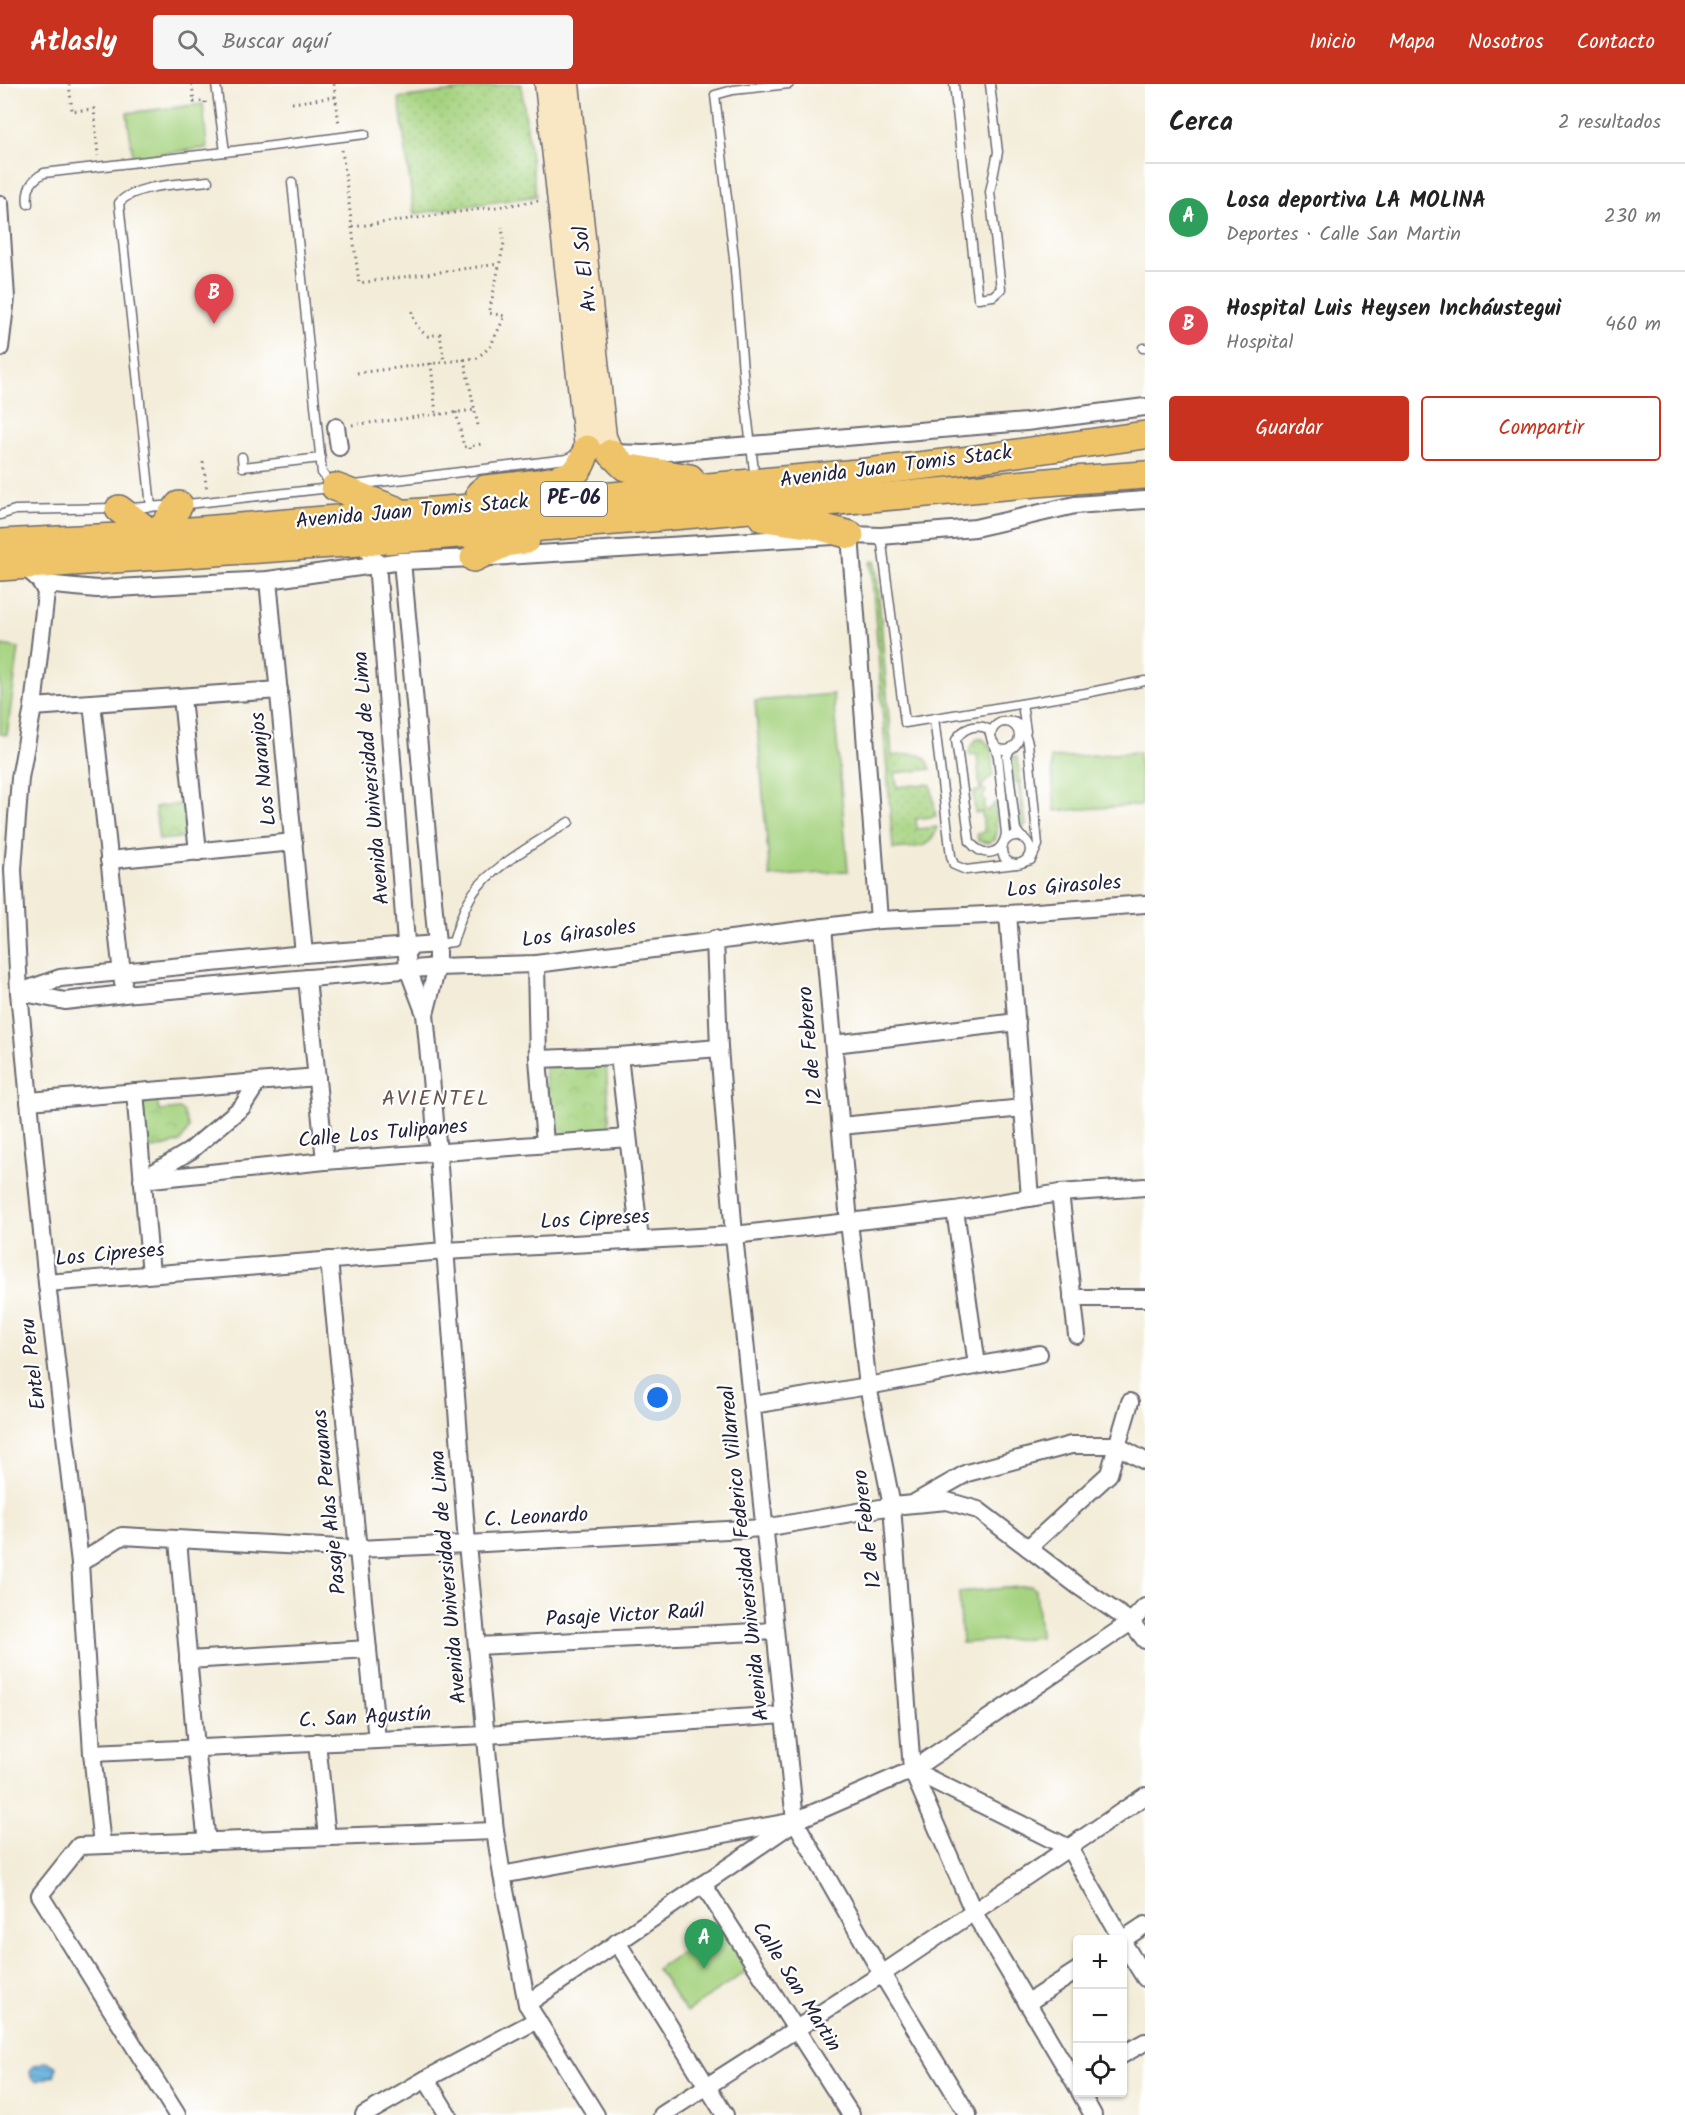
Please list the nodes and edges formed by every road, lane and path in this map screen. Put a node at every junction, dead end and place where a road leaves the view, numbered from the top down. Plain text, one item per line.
1 (69, 84) edge
2 (192, 84) edge
3 (216, 84) edge
4 (334, 84) edge
5 (547, 84) edge
6 (567, 84) edge
7 (789, 84) edge
8 (954, 84) edge
9 (990, 84) edge
10 (335, 97) junction
11 (292, 103) dead end
12 (206, 111) dead end
13 (365, 134) dead end
14 (341, 137) junction
15 (225, 152) junction
16 (98, 167) junction
17 (207, 181) dead end
18 (292, 182) dead end
19 (0, 204) edge
20 (28, 204) dead end
21 (567, 210) junction
22 (502, 226) dead end
23 (352, 227) junction
24 (499, 264) junction
25 (412, 311) dead end
26 (0, 348) edge
27 (464, 359) junction
28 (444, 362) junction
29 (430, 363) junction
30 (357, 373) dead end
31 (1145, 407) edge
32 (475, 410) junction
33 (456, 412) junction
34 (436, 415) junction
35 (478, 426) dead end
36 (336, 427) joint
37 (460, 431) junction
38 (455, 432) dead end
39 (1145, 435) edge
40 (481, 442) dead end
41 (751, 445) junction
42 (339, 447) dead end
43 (599, 451) junction
44 (242, 457) dead end
45 (321, 458) junction
46 (1145, 475) edge
47 (755, 483) junction
48 (717, 485) junction
49 (334, 487) junction
50 (485, 489) junction
51 (1145, 500) edge
52 (372, 501) junction
53 (179, 505) junction
54 (151, 507) junction
55 (119, 509) junction
56 (454, 509) junction
57 (402, 513) junction
58 (699, 513) junction
59 (0, 515) edge
60 (651, 518) junction
61 (155, 534) junction
62 (850, 535) junction
63 (881, 536) junction
64 (361, 542) junction
65 (0, 543) edge
66 (474, 558) junction
67 (402, 561) junction
68 (377, 563) junction
69 (11, 567) edge
70 (268, 580) junction
71 (43, 584) junction
72 (1145, 681) edge
73 (279, 690) junction
74 (182, 698) junction
75 (92, 703) junction
76 (1022, 704) junction
77 (33, 707) junction
78 (934, 718) junction
79 (1002, 722) junction
80 (993, 741) junction
81 (1028, 743) junction
82 (1013, 746) junction
83 (568, 822) dead end
84 (1022, 838) junction
85 (294, 842) junction
86 (1004, 844) junction
87 (198, 852) junction
88 (109, 860) junction
89 (1018, 863) junction
90 (1145, 904) edge
91 (1008, 914) junction
92 (879, 920) junction
93 (823, 927) junction
94 (715, 939) junction
95 (437, 944) junction
96 (408, 947) junction
97 (304, 954) junction
98 (536, 964) junction
99 (437, 967) junction
100 (408, 969) junction
101 (123, 972) junction
102 (308, 978) junction
103 (19, 992) junction
104 (124, 994) junction
105 (426, 1014) junction
106 (1017, 1022) junction
107 (834, 1044) junction
108 (719, 1048) junction
109 (619, 1056) junction
110 (538, 1059) junction
111 (317, 1077) junction
112 (258, 1082) junction
113 (135, 1092) junction
114 (29, 1101) junction
115 (1023, 1108) junction
116 (841, 1126) junction
117 (628, 1138) junction
118 (544, 1143) junction
119 (438, 1153) junction
120 (326, 1161) junction
121 (142, 1180) junction
122 (1145, 1187) edge
123 (1060, 1193) junction
124 (1030, 1198) junction
125 (955, 1210) junction
126 (849, 1222) junction
127 (734, 1235) junction
128 (640, 1240) junction
129 (445, 1251) junction
130 (328, 1260) junction
131 (151, 1274) junction
132 (47, 1283) junction
133 (1072, 1298) junction
134 (1145, 1298) edge
135 (1077, 1335) dead end
136 (1039, 1354) dead end
137 (977, 1365) junction
138 (868, 1386) junction
139 (1130, 1402) dead end
140 (753, 1405) junction
141 (1116, 1445) junction
142 (1145, 1461) edge
143 (913, 1504) junction
144 (892, 1506) junction
145 (764, 1528) junction
146 (178, 1540) junction
147 (467, 1544) junction
148 (1028, 1548) junction
149 (358, 1549) junction
150 (80, 1563) junction
151 (1145, 1607) edge
152 (1131, 1622) junction
153 (775, 1631) junction
154 (1145, 1640) edge
155 (477, 1646) junction
156 (368, 1649) junction
157 (188, 1660) junction
158 (784, 1715) junction
159 (486, 1735) junction
160 (377, 1740) junction
161 (317, 1742) junction
162 (196, 1748) junction
163 (92, 1753) junction
164 (912, 1770) junction
165 (1144, 1799) edge
166 (795, 1821) junction
167 (495, 1831) junction
168 (327, 1838) junction
169 (207, 1842) junction
170 (102, 1845) junction
171 (1069, 1848) junction
172 (502, 1875) junction
173 (704, 1884) junction
174 (974, 1913) junction
175 (1145, 1925) edge
176 (1119, 1935) edge
177 (1127, 1937) edge
178 (617, 1942) junction
179 (1127, 1948) edge
180 (1073, 1973) edge
181 (882, 1974) junction
182 (1145, 1978) edge
183 (1027, 2003) junction
184 (527, 2004) junction
185 (537, 2020) junction
186 (797, 2031) junction
187 (1145, 2042) edge
188 (1127, 2052) edge
189 (426, 2079) junction
190 (1073, 2079) edge
191 (706, 2086) junction
192 (1083, 2097) edge
193 (177, 2115) edge
194 (364, 2115) edge
195 (448, 2115) edge
196 (596, 2115) edge
197 (662, 2115) edge
198 (725, 2115) edge
199 (851, 2115) edge
200 (968, 2115) edge
201 (1094, 2115) edge

1 - 16 path
2 - 12 path
3 - 15 lane
4 - 10 path
5 - 21 street, Av. El Sol
6 - 21 street, Av. El Sol
7 - 41 lane
8 - 9 lane
10 - 11 path
10 - 14 path
13 - 14 lane
14 - 15 lane
14 - 23 path
15 - 16 lane
16 - 20 lane
17 - 54 lane
18 - 45 lane
19 - 26 street
21 - 23 path
21 - 43 street, Av. El Sol
22 - 24 path
23 - 24 path
24 - 27 path
25 - 28 path
27 - 28 path
27 - 32 path
28 - 29 path
29 - 30 path
29 - 34 path
31 - 41 street, Avenida Juan Tomis Stack
32 - 33 path
32 - 35 path
33 - 34 path
33 - 37 path
34 - 36 path
36 - 42 street
37 - 38 path
37 - 40 path
39 - 47 main road, Avenida Juan Tomis Stack / PE-06
41 - 43 street, Avenida Juan Tomis Stack
41 - 47 lane
43 - 48 main road
43 - 49 lane
43 - 50 main road
44 - 45 lane
45 - 49 lane
46 - 58 main road, Avenida Juan Tomis Stack / PE-06
47 - 48 main road, Avenida Juan Tomis Stack / PE-06
48 - 56 main road, Avenida Juan Tomis Stack / PE-06
49 - 52 main road
49 - 53 lane
50 - 52 main road
50 - 56 main road
51 - 63 street
52 - 57 main road
53 - 54 lane
53 - 61 main road
54 - 55 lane
55 - 59 lane
55 - 61 main road
56 - 57 main road, Avenida Juan Tomis Stack / PE-06
57 - 61 main road, Avenida Juan Tomis Stack / PE-06
58 - 60 main road, Avenida Juan Tomis Stack / PE-06
58 - 62 main road
60 - 64 main road, Avenida Juan Tomis Stack / PE-06
60 - 66 main road
61 - 65 main road, Avenida Juan Tomis Stack / PE-06
62 - 63 street
62 - 66 street
62 - 92 street
63 - 78 lane
64 - 68 street
64 - 69 main road, Avenida Juan Tomis Stack / PE-06
66 - 67 street
67 - 68 street
67 - 95 street, Avenida Universidad de Lima
68 - 70 street
68 - 96 street, Avenida Universidad de Lima
69 - 71 street
70 - 71 street
70 - 73 street, Los Naranjos
71 - 77 street, Entel Peru
72 - 76 lane
73 - 74 street
73 - 85 street, Los Naranjos
74 - 75 street
74 - 87 street
75 - 77 street
75 - 88 street
76 - 78 lane
76 - 81 lane
77 - 103 street, Entel Peru
78 - 89 lane
79 - 80 lane
79 - 81 lane
79 - 82 lane
80 - 82 lane
80 - 86 lane
80 - 86 lane
81 - 89 lane
82 - 84 lane
83 - 95 lane
84 - 86 lane
84 - 89 lane
85 - 87 street
85 - 97 street, Los Naranjos
86 - 89 lane
87 - 88 street
88 - 101 street
90 - 91 street, Los Girasoles
91 - 92 street, Los Girasoles
91 - 106 street
92 - 93 street, Los Girasoles
93 - 94 street, Los Girasoles
93 - 107 street, 12 de Febrero
94 - 98 street, Los Girasoles
94 - 108 street, Avenida Universidad Federico Villarreal
95 - 96 street
95 - 99 street, Avenida Universidad de Lima
96 - 97 street
96 - 100 street, Avenida Universidad de Lima
97 - 101 street
98 - 99 street, Los Girasoles
98 - 110 street
99 - 100 street, Los Girasoles
99 - 105 street, Avenida Universidad de Lima
100 - 102 street, Los Girasoles
100 - 105 street, Avenida Universidad de Lima
101 - 103 street
101 - 104 street
102 - 104 street, Los Girasoles
102 - 111 street
103 - 104 street, Los Girasoles
103 - 114 street, Entel Peru
105 - 119 street, Avenida Universidad de Lima
106 - 107 street
106 - 115 street
107 - 116 street, 12 de Febrero
108 - 109 street
108 - 127 street, Avenida Universidad Federico Villarreal
109 - 110 street
109 - 117 street
110 - 118 street
111 - 112 street
111 - 120 street
112 - 113 street
112 - 121 street
113 - 114 street
113 - 121 street
114 - 132 street, Entel Peru
115 - 116 street
115 - 124 street
116 - 126 street, 12 de Febrero
117 - 118 street, Calle Los Tulipanes
117 - 128 street
118 - 119 street, Calle Los Tulipanes
119 - 120 street, Calle Los Tulipanes
119 - 129 street, Avenida Universidad de Lima
120 - 121 street, Calle Los Tulipanes
121 - 131 street
122 - 123 street, Los Cipreses
123 - 124 street, Los Cipreses
123 - 133 street
124 - 125 street, Los Cipreses
125 - 126 street, Los Cipreses
125 - 137 street
126 - 127 street, Los Cipreses
126 - 138 street, 12 de Febrero
127 - 128 street, Los Cipreses
127 - 140 street, Avenida Universidad Federico Villarreal
128 - 129 street, Los Cipreses
129 - 130 street, Los Cipreses
129 - 147 street, Avenida Universidad de Lima
130 - 131 street, Los Cipreses
130 - 149 street, Pasaje Alas Peruanas
131 - 132 street, Los Cipreses
132 - 150 street, Entel Peru
133 - 134 street
133 - 135 street
136 - 137 street
137 - 138 street
138 - 140 street
138 - 144 street, 12 de Febrero
139 - 141 street
140 - 145 street, Avenida Universidad Federico Villarreal
141 - 142 street
141 - 143 street
141 - 148 street
143 - 144 street, C. Leonardo
143 - 148 street, C. Leonardo
144 - 145 street, C. Leonardo
144 - 164 street, 12 de Febrero
145 - 147 street, C. Leonardo
145 - 153 street, Avenida Universidad Federico Villarreal
146 - 149 street, C. Leonardo
146 - 150 street, C. Leonardo
146 - 157 street
147 - 149 street, C. Leonardo
147 - 155 street, Avenida Universidad de Lima
148 - 152 street, C. Leonardo
149 - 156 street, Pasaje Alas Peruanas
150 - 163 street, Entel Peru
151 - 152 street
152 - 154 street, C. Leonardo
152 - 164 street
153 - 155 street, Pasaje Victor Raúl
153 - 158 street, Avenida Universidad Federico Villarreal
155 - 159 street, Avenida Universidad de Lima
156 - 157 street
156 - 160 street, Pasaje Alas Peruanas
157 - 162 street
158 - 159 street, C. San Agustín
158 - 166 street, Avenida Universidad Federico Villarreal
159 - 160 street, C. San Agustín
159 - 167 street, Avenida Universidad de Lima
160 - 161 street, C. San Agustín
161 - 162 street, C. San Agustín
161 - 168 street
162 - 163 street, C. San Agustín
162 - 169 street
163 - 170 street, Entel Peru
164 - 166 street
164 - 171 street
164 - 174 street, 12 de Febrero
165 - 171 street
166 - 172 street
166 - 173 street
166 - 181 street, Avenida Universidad Federico Villarreal
167 - 168 street
167 - 172 street, Avenida Universidad de Lima
168 - 169 street
169 - 170 street
170 - 193 street
171 - 174 street
171 - 176 street
172 - 184 street, Avenida Universidad de Lima
173 - 178 street
173 - 186 street, Calle San Martin
174 - 181 street
174 - 183 street, 12 de Febrero
175 - 177 street
178 - 184 street
178 - 191 street
179 - 182 street
180 - 183 street
181 - 186 street
181 - 200 street, Avenida Universidad Federico Villarreal
183 - 190 street, 12 de Febrero
184 - 185 street, Avenida Universidad de Lima
185 - 189 street
185 - 196 street, Avenida Universidad de Lima
186 - 191 street
186 - 199 street, Calle San Martin
187 - 188 street
189 - 194 street
189 - 195 street
191 - 197 street
191 - 198 street
192 - 201 street, 12 de Febrero

